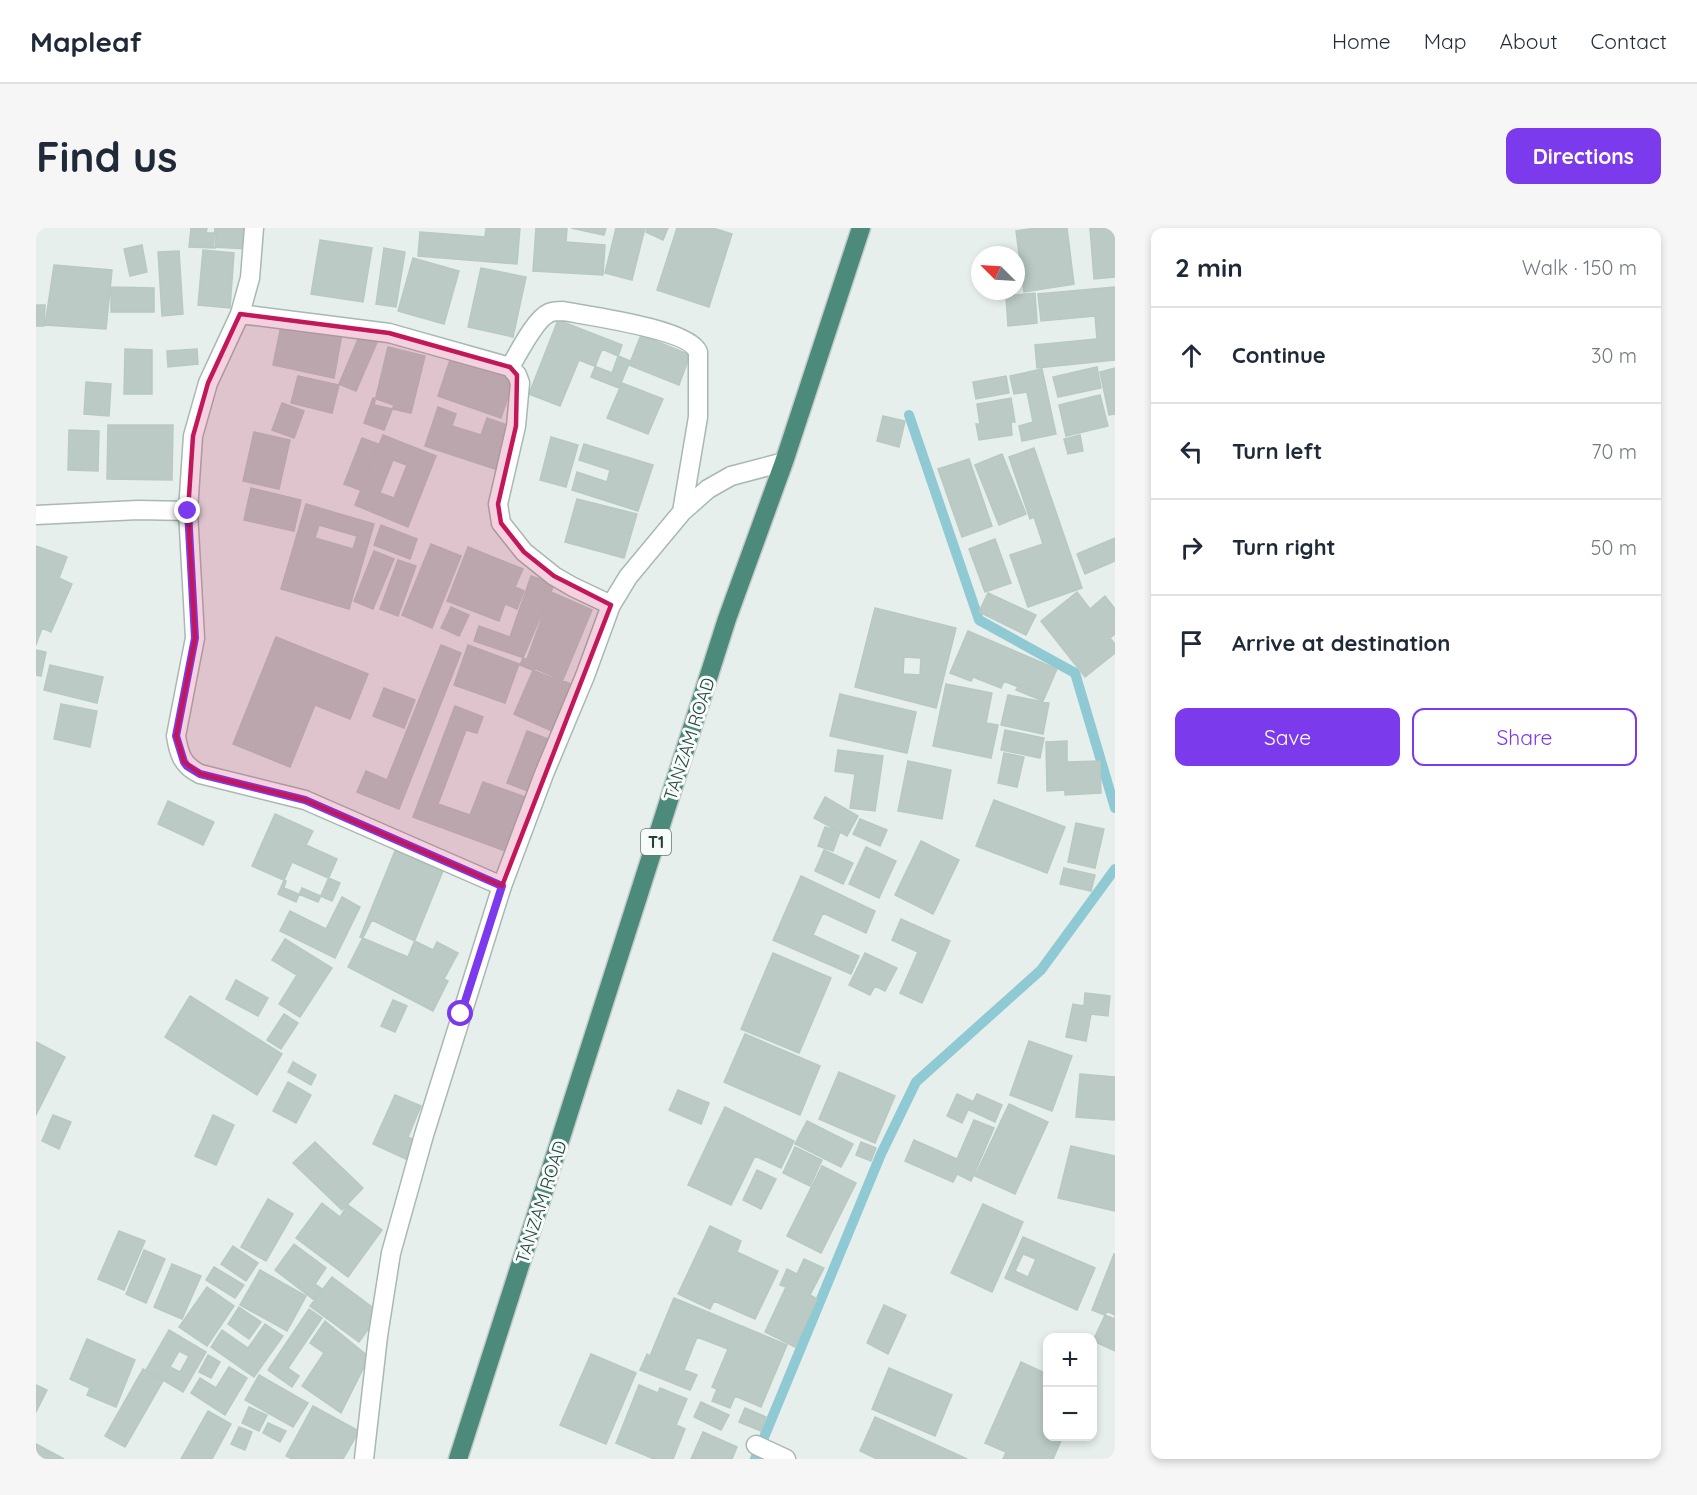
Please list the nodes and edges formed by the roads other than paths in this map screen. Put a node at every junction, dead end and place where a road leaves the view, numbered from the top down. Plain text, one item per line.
1 (254, 228) edge
2 (861, 228) edge
3 (240, 314) junction
4 (510, 367) junction
5 (784, 462) junction
6 (188, 511) junction
7 (682, 512) junction
8 (36, 515) edge
9 (611, 605) junction
10 (502, 886) junction
11 (756, 1445) dead end
12 (364, 1459) edge
13 (458, 1459) edge
14 (786, 1459) edge

1 - 3 street
2 - 5 highway, TANZAM ROAD / T1
3 - 4 street
3 - 6 street
4 - 7 street
4 - 9 street
5 - 7 street
5 - 13 highway, TANZAM ROAD / T1
6 - 8 street
6 - 10 street
7 - 9 street
9 - 10 street
10 - 12 street
11 - 14 street

